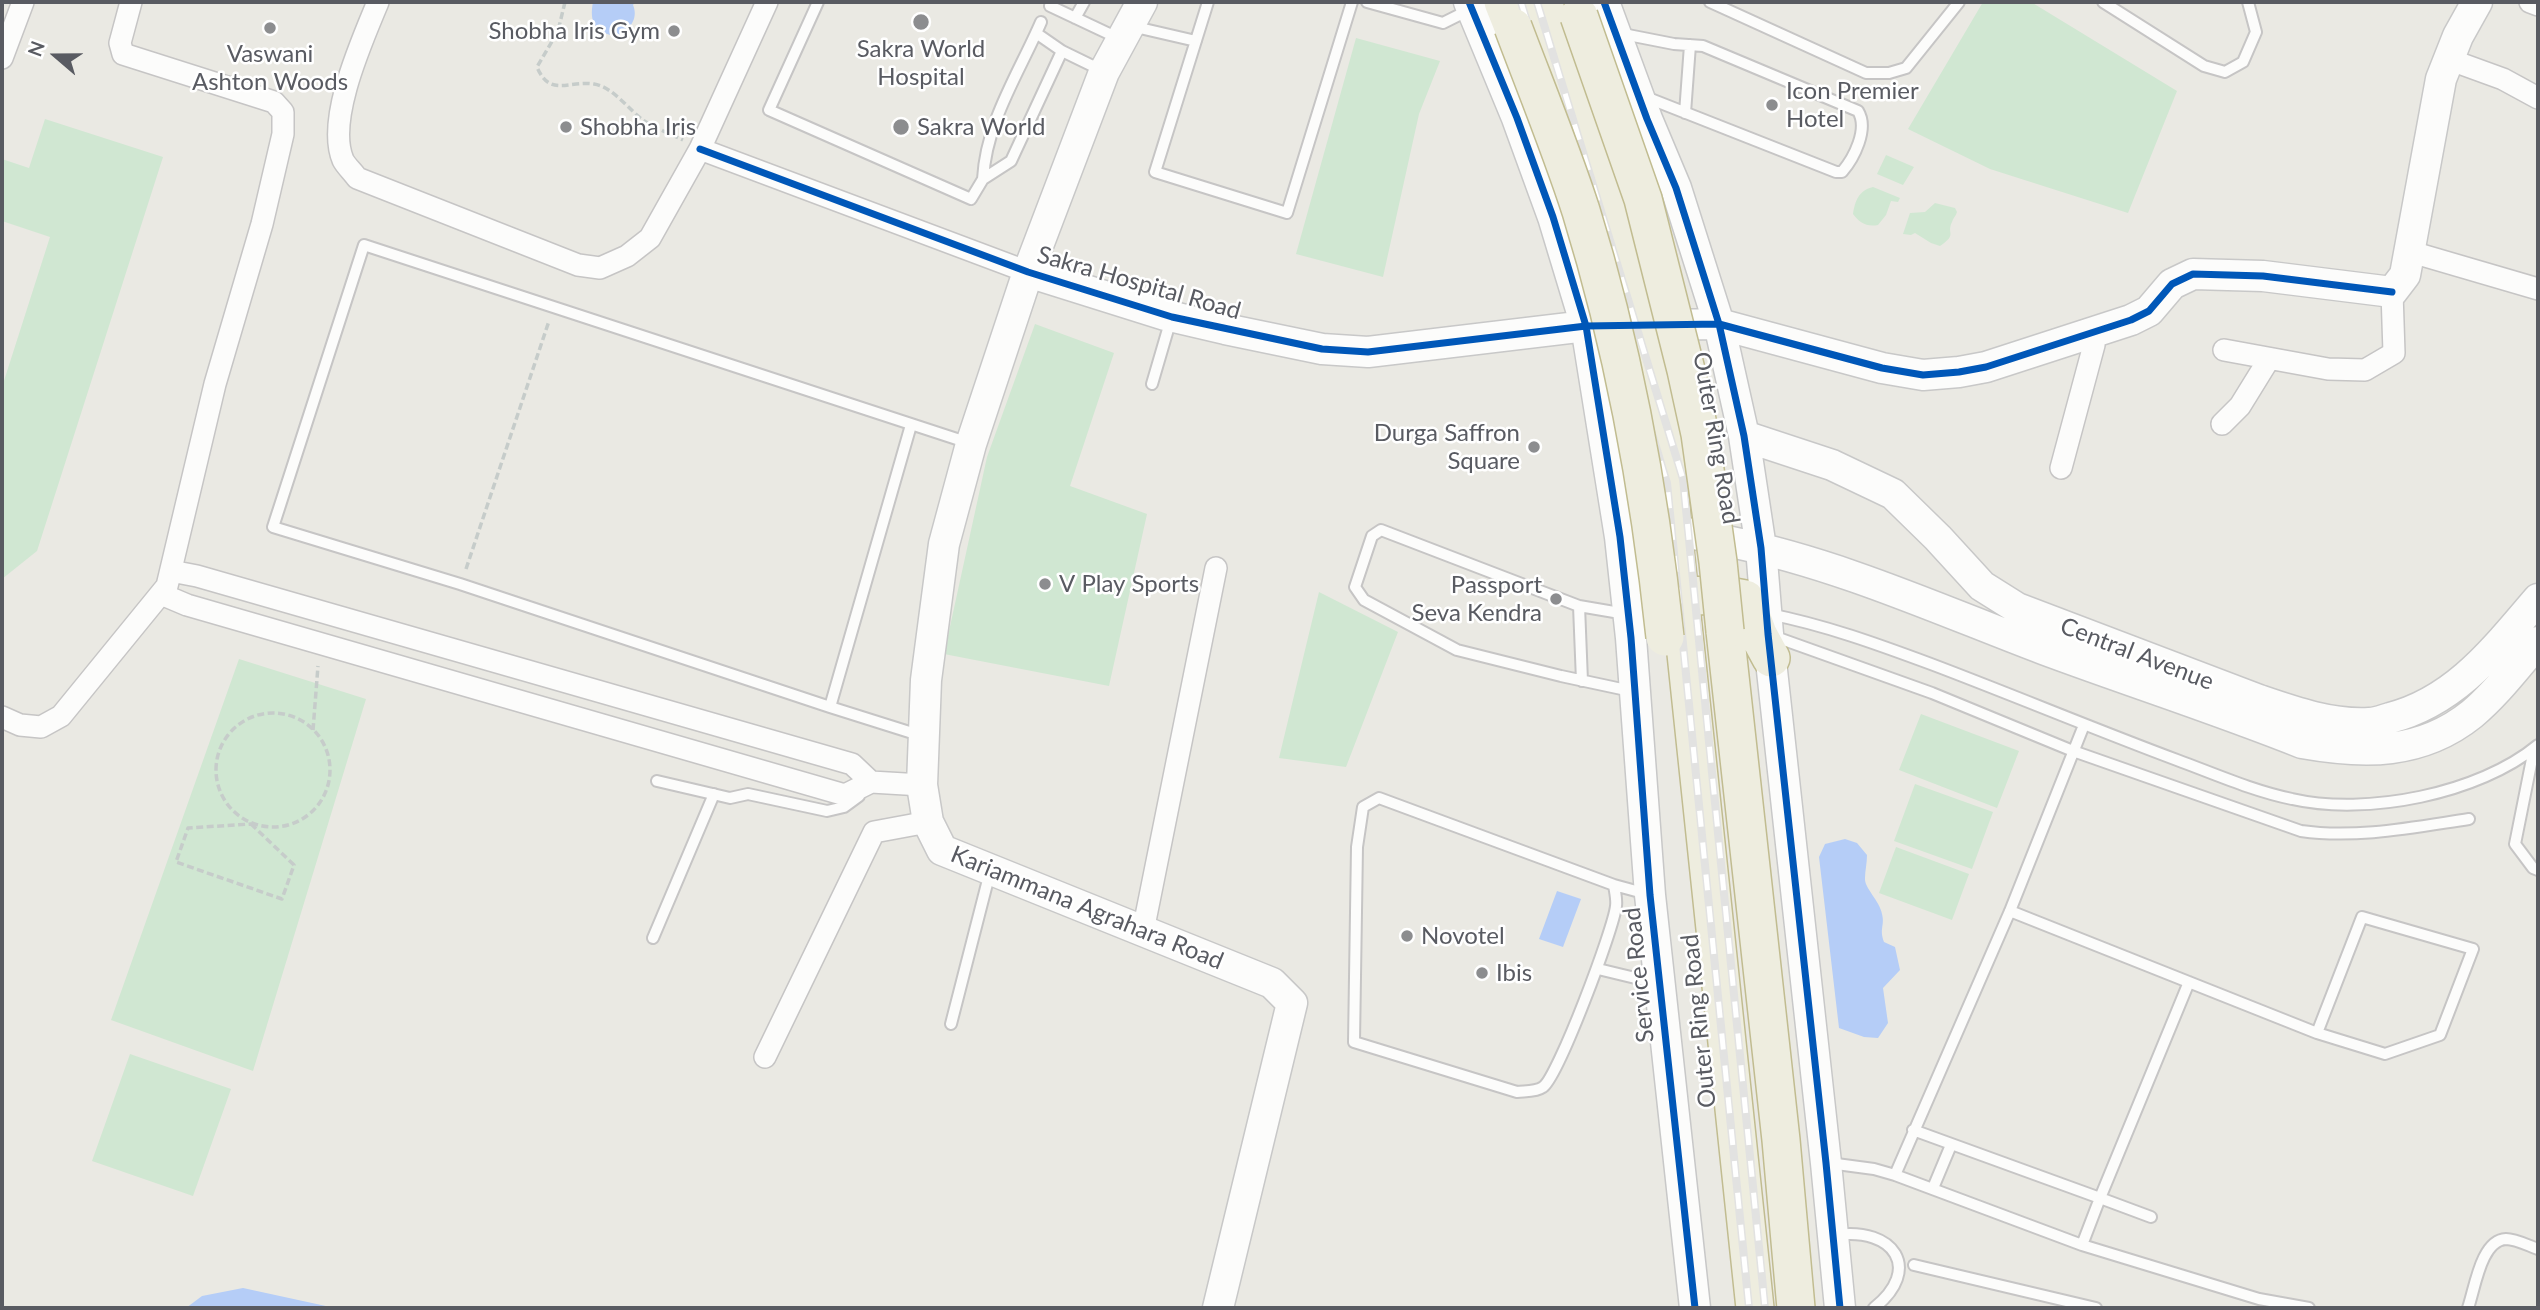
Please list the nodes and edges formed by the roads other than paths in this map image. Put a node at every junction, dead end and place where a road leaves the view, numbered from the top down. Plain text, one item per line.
1 (23, 2) edge
2 (131, 2) edge
3 (378, 2) edge
4 (767, 2) edge
5 (818, 2) edge
6 (1084, 2) edge
7 (1208, 2) edge
8 (1352, 2) edge
9 (1367, 2) edge
10 (1543, 2) edge
11 (1710, 2) edge
12 (1959, 2) edge
13 (2103, 2) edge
14 (2248, 2) edge
15 (2477, 2) edge
16 (2530, 2) edge
17 (2538, 5) edge
18 (1050, 6) dead end
19 (1586, 6) edge
20 (1489, 10) edge
21 (1075, 18) junction
22 (1130, 22) edge
23 (1616, 32) junction
24 (1196, 41) junction
25 (1690, 45) junction
26 (1062, 51) junction
27 (2, 58) edge
28 (2448, 59) junction
29 (1104, 72) junction
30 (1634, 83) junction
31 (1576, 94) junction
32 (2538, 98) edge
33 (1685, 113) junction
34 (1517, 118) junction
35 (700, 149) junction
36 (983, 179) junction
37 (2408, 251) junction
38 (1028, 272) junction
39 (2538, 289) edge
40 (2392, 292) junction
41 (1172, 317) junction
42 (1644, 324) junction
43 (1719, 324) junction
44 (1586, 326) junction
45 (2092, 333) junction
46 (2224, 350) dead end
47 (2269, 359) junction
48 (1152, 384) dead end
49 (2222, 424) dead end
50 (911, 425) junction
51 (1744, 436) junction
52 (971, 444) junction
53 (2061, 468) dead end
54 (1674, 530) junction
55 (1620, 537) junction
56 (1760, 548) junction
57 (1216, 568) dead end
58 (171, 571) junction
59 (161, 594) junction
60 (1681, 595) junction
61 (2538, 599) edge
62 (1579, 606) junction
63 (1642, 630) junction
64 (1768, 635) junction
65 (2538, 642) edge
66 (1582, 681) junction
67 (1635, 692) junction
68 (830, 707) junction
69 (2, 717) edge
70 (2084, 725) junction
71 (924, 736) junction
72 (2536, 747) edge
73 (2074, 751) junction
74 (657, 781) dead end
75 (867, 784) junction
76 (922, 785) junction
77 (713, 794) junction
78 (2469, 819) dead end
79 (928, 822) junction
80 (990, 869) junction
81 (2538, 870) edge
82 (1614, 885) junction
83 (1650, 895) junction
84 (2010, 911) junction
85 (1143, 931) junction
86 (653, 938) dead end
87 (1598, 969) junction
88 (2189, 982) junction
89 (1660, 984) junction
90 (951, 1024) dead end
91 (2317, 1032) junction
92 (765, 1057) dead end
93 (1913, 1130) junction
94 (1951, 1145) junction
95 (1826, 1163) junction
96 (1895, 1175) junction
97 (1933, 1188) junction
98 (2100, 1198) junction
99 (2151, 1217) dead end
100 (1833, 1235) junction
101 (2082, 1245) junction
102 (2538, 1249) edge
103 (1898, 1267) junction
104 (1218, 1308) edge
105 (1695, 1308) edge
106 (1730, 1308) edge
107 (1755, 1308) edge
108 (1796, 1308) edge
109 (1840, 1308) edge
110 (1874, 1308) edge
111 (2096, 1308) edge
112 (2309, 1308) edge
113 (2468, 1308) edge

1 - 27 street
2 - 58 street
3 - 35 street
4 - 35 street
5 - 36 lane
6 - 21 lane
7 - 24 lane
8 - 24 lane
9 - 20 lane
10 - 31 highway
11 - 12 lane
13 - 14 lane
15 - 28 street
16 - 17 street
18 - 21 lane
19 - 23 street
19 - 108 highway, Outer Ring Road, bridge
20 - 34 street, Service Road
20 - 63 highway, Outer Ring Road, bridge
21 - 22 lane
22 - 24 lane
22 - 29 street, Kariammana Agrahara Road
23 - 25 lane
23 - 30 street
25 - 33 lane
25 - 33 lane
26 - 29 lane
26 - 36 lane
26 - 36 lane
28 - 32 street
28 - 37 street
29 - 38 street, Kariammana Agrahara Road
30 - 31 street
30 - 33 lane
30 - 43 street
31 - 34 street
31 - 42 highway
34 - 44 street, Service Road
35 - 38 street, Sakra Hospital Road
37 - 39 street
37 - 40 street
38 - 41 street, Sakra Hospital Road
38 - 52 street, Kariammana Agrahara Road
40 - 45 street, Sakra Hospital Road
40 - 47 street
41 - 44 street, Sakra Hospital Road
41 - 48 lane
42 - 43 street, Sakra Hospital Road
42 - 44 street, Sakra Hospital Road
42 - 54 highway
43 - 45 street, Sakra Hospital Road
43 - 51 street
44 - 55 street, Service Road
45 - 53 street
46 - 47 street
47 - 49 street
50 - 52 lane
50 - 68 lane
50 - 68 lane
51 - 56 street
51 - 61 street, Central Avenue
52 - 71 street, Kariammana Agrahara Road
54 - 55 street, Central Avenue
54 - 56 street, Central Avenue
54 - 60 highway
55 - 63 street, Service Road
56 - 64 street
56 - 65 street, Central Avenue
57 - 85 street
58 - 59 street
58 - 75 street
59 - 69 street
59 - 75 street
60 - 64 highway
60 - 107 highway
62 - 63 lane
62 - 66 lane
62 - 66 lane
63 - 67 street, Service Road
63 - 106 highway, Outer Ring Road
64 - 70 lane
64 - 73 lane
64 - 95 street
66 - 67 lane
67 - 83 street, Service Road
68 - 71 lane
70 - 72 lane
70 - 73 lane
71 - 76 street, Kariammana Agrahara Road
72 - 81 lane
73 - 78 lane
73 - 84 lane
74 - 77 lane
75 - 76 street
75 - 77 lane
76 - 79 street, Kariammana Agrahara Road
77 - 86 lane
79 - 80 street, Kariammana Agrahara Road
79 - 92 street
80 - 85 street, Kariammana Agrahara Road
80 - 90 lane
82 - 83 lane
82 - 87 lane
82 - 87 lane
83 - 89 street, Service Road
84 - 88 lane
84 - 93 lane
85 - 104 street, Kariammana Agrahara Road
87 - 89 lane
88 - 91 lane
88 - 98 lane
89 - 105 street, Service Road
91 - 91 lane
93 - 94 lane
93 - 96 lane
94 - 97 lane
94 - 98 lane
95 - 96 lane
95 - 100 street
96 - 97 lane
97 - 101 lane
98 - 99 lane
98 - 101 lane
100 - 103 lane
100 - 109 street
101 - 112 lane
102 - 113 lane
103 - 110 lane
103 - 111 lane

